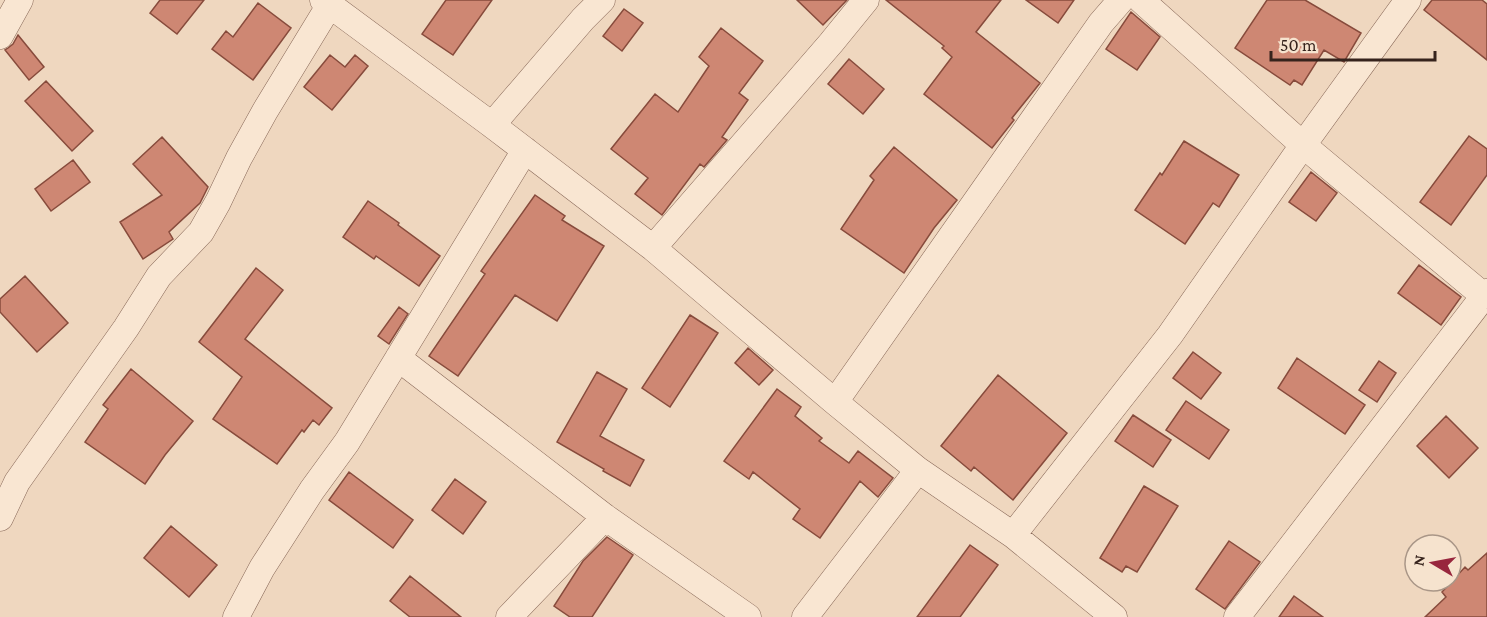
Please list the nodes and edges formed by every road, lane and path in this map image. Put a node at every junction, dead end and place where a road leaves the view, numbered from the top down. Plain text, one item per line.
1 (20, 0) edge
2 (602, 0) edge
3 (866, 0) edge
4 (1121, 0) edge
5 (1141, 0) edge
6 (1407, 0) edge
7 (326, 3) edge
8 (0, 36) edge
9 (492, 125) junction
10 (1303, 145) junction
11 (525, 150) junction
12 (653, 248) junction
13 (1486, 294) edge
14 (398, 358) junction
15 (835, 402) junction
16 (918, 470) junction
17 (605, 517) junction
18 (0, 518) edge
19 (1014, 535) junction
20 (236, 617) edge
21 (509, 617) edge
22 (748, 617) edge
23 (805, 617) edge
24 (1114, 617) edge
25 (1237, 617) edge

1 - 8 street
2 - 9 street
3 - 12 street
4 - 15 street
5 - 10 street
6 - 10 street
7 - 9 street
7 - 18 street
9 - 11 street
10 - 13 street
10 - 19 street
11 - 12 street
11 - 14 street
12 - 15 street
13 - 25 street
14 - 17 street
14 - 20 street
15 - 16 street
16 - 19 street
16 - 23 street
17 - 21 street
17 - 22 street
19 - 24 street

